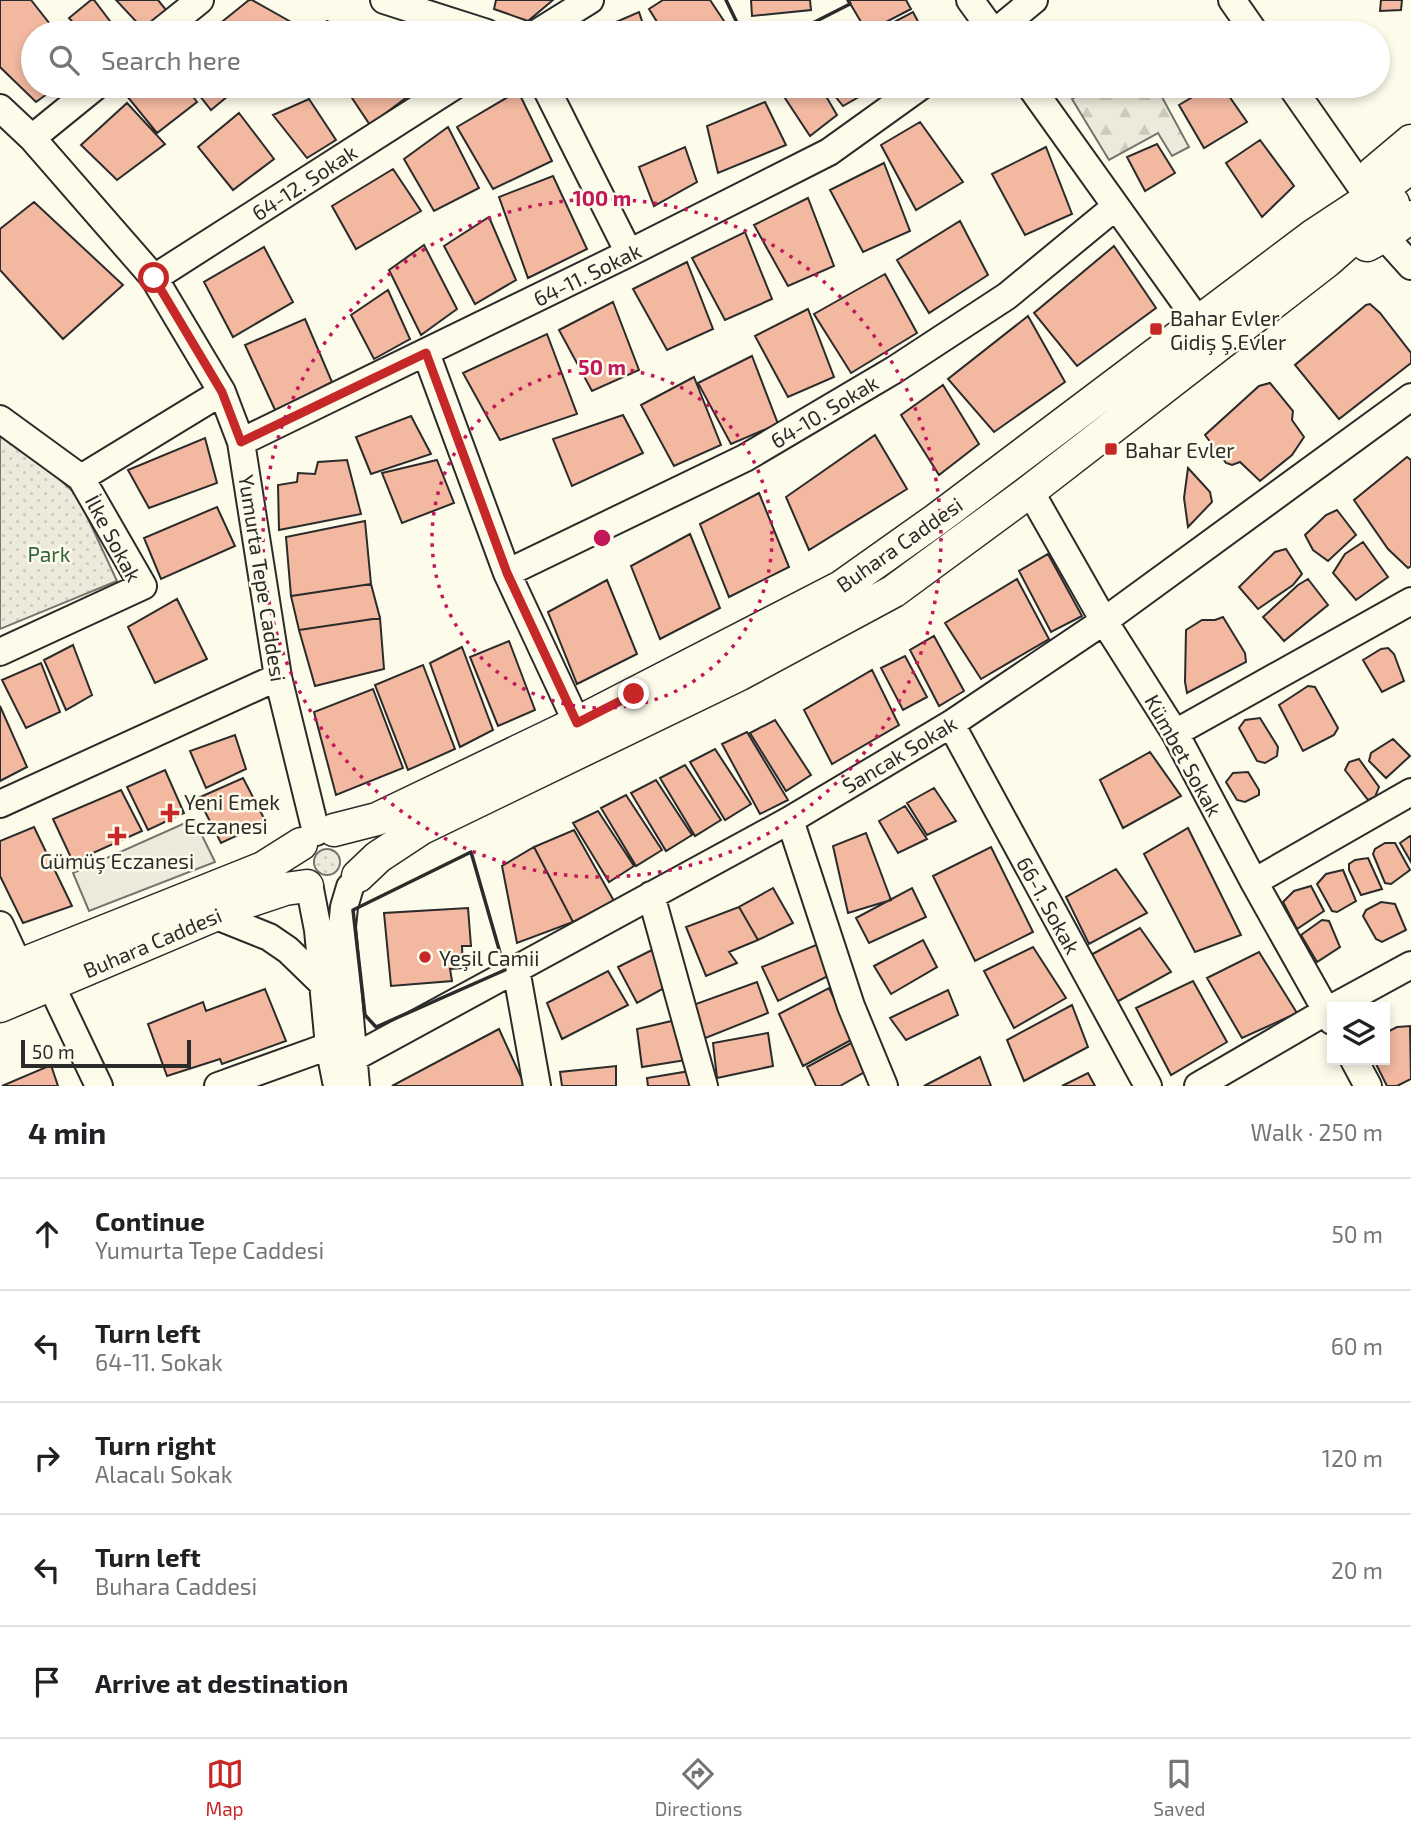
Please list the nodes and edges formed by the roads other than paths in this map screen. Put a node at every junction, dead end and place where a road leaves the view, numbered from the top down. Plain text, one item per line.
1 (200, 0) edge
2 (384, 0) edge
3 (590, 0) edge
4 (971, 0) edge
5 (1034, 0) edge
6 (1232, 0) edge
7 (174, 21) edge
8 (450, 21) edge
9 (556, 21) edge
10 (986, 21) edge
11 (1009, 21) edge
12 (1247, 21) edge
13 (81, 98) edge
14 (435, 98) edge
15 (551, 98) edge
16 (904, 98) edge
17 (1038, 98) edge
18 (1299, 98) edge
19 (0, 108) edge
20 (32, 138) junction
21 (1411, 141) edge
22 (1411, 167) edge
23 (1360, 185) junction
24 (1411, 187) edge
25 (1115, 207) junction
26 (1411, 217) edge
27 (1384, 236) junction
28 (1320, 248) junction
29 (629, 253) junction
30 (1411, 266) edge
31 (154, 278) junction
32 (1198, 321) junction
33 (426, 353) junction
34 (222, 392) junction
35 (1411, 397) edge
36 (0, 419) edge
37 (241, 442) junction
38 (81, 478) junction
39 (1030, 491) junction
40 (507, 573) junction
41 (1411, 601) edge
42 (1104, 621) junction
43 (0, 652) edge
44 (278, 677) junction
45 (577, 723) junction
46 (951, 724) junction
47 (1175, 733) junction
48 (1411, 792) edge
49 (0, 804) edge
50 (790, 820) junction
51 (317, 835) junction
52 (354, 881) junction
53 (1254, 882) junction
54 (309, 888) junction
55 (650, 895) junction
56 (214, 915) junction
57 (0, 925) edge
58 (1411, 965) edge
59 (516, 968) junction
60 (10, 969) edge
61 (323, 984) junction
62 (51, 985) junction
63 (1348, 1002) edge
64 (1327, 1005) edge
65 (0, 1006) edge
66 (1327, 1014) edge
67 (338, 1064) edge
68 (1357, 1065) edge
69 (99, 1086) edge
70 (218, 1086) edge
71 (356, 1086) edge
72 (537, 1086) edge
73 (704, 1086) edge
74 (884, 1086) edge
75 (1148, 1086) edge
76 (1198, 1086) edge
77 (1368, 1086) edge

1 - 7 street
2 - 8 street
3 - 9 street
4 - 10 street
5 - 11 street
6 - 12 street
13 - 20 street
14 - 31 street, 64-12. Sokak
15 - 29 street
16 - 29 street, 64-11. Sokak
17 - 25 street
18 - 23 street
19 - 20 street, Yumurta Tepe Caddesi
20 - 31 street, Yumurta Tepe Caddesi
21 - 23 main road
22 - 28 main road, Buhara Caddesi
23 - 28 main road
24 - 28 main road, Buhara Caddesi
25 - 32 street
25 - 40 street, 64-10. Sokak
26 - 27 main road
27 - 28 main road
27 - 30 street
28 - 32 main road, Buhara Caddesi
28 - 39 main road, Buhara Caddesi
29 - 33 street, 64-11. Sokak
31 - 34 street, Yumurta Tepe Caddesi
32 - 45 main road, Buhara Caddesi
33 - 37 street, 64-11. Sokak
33 - 40 street
34 - 37 street, Yumurta Tepe Caddesi
34 - 38 street
35 - 42 street, Sancak Sokak
36 - 38 street, İlke Sokak
37 - 44 street, Yumurta Tepe Caddesi
38 - 43 street, İlke Sokak
39 - 42 street, Kümbet Sokak
39 - 52 main road, Buhara Caddesi
40 - 45 street
41 - 47 street
42 - 46 street, Sancak Sokak
42 - 47 street, Kümbet Sokak
44 - 49 street
44 - 51 street, Yumurta Tepe Caddesi
45 - 51 main road, Buhara Caddesi
46 - 50 street, Sancak Sokak
46 - 75 street, 66-1. Sokak
47 - 53 street, Kümbet Sokak
48 - 53 street
50 - 55 street, Sancak Sokak
50 - 74 street
51 - 52 main road
51 - 54 main road
51 - 60 main road, Buhara Caddesi
52 - 54 main road
52 - 67 street
53 - 64 street, Kümbet Sokak
54 - 56 main road, Buhara Caddesi
54 - 61 street
55 - 59 street, Sancak Sokak
55 - 73 street
56 - 61 street
56 - 62 main road, Buhara Caddesi
57 - 60 street
58 - 63 street
59 - 67 street, Sancak Sokak
59 - 72 street
61 - 67 street
62 - 65 main road, Buhara Caddesi
62 - 69 street
66 - 76 street
67 - 70 street, Sancak Sokak
67 - 71 street
68 - 77 street

